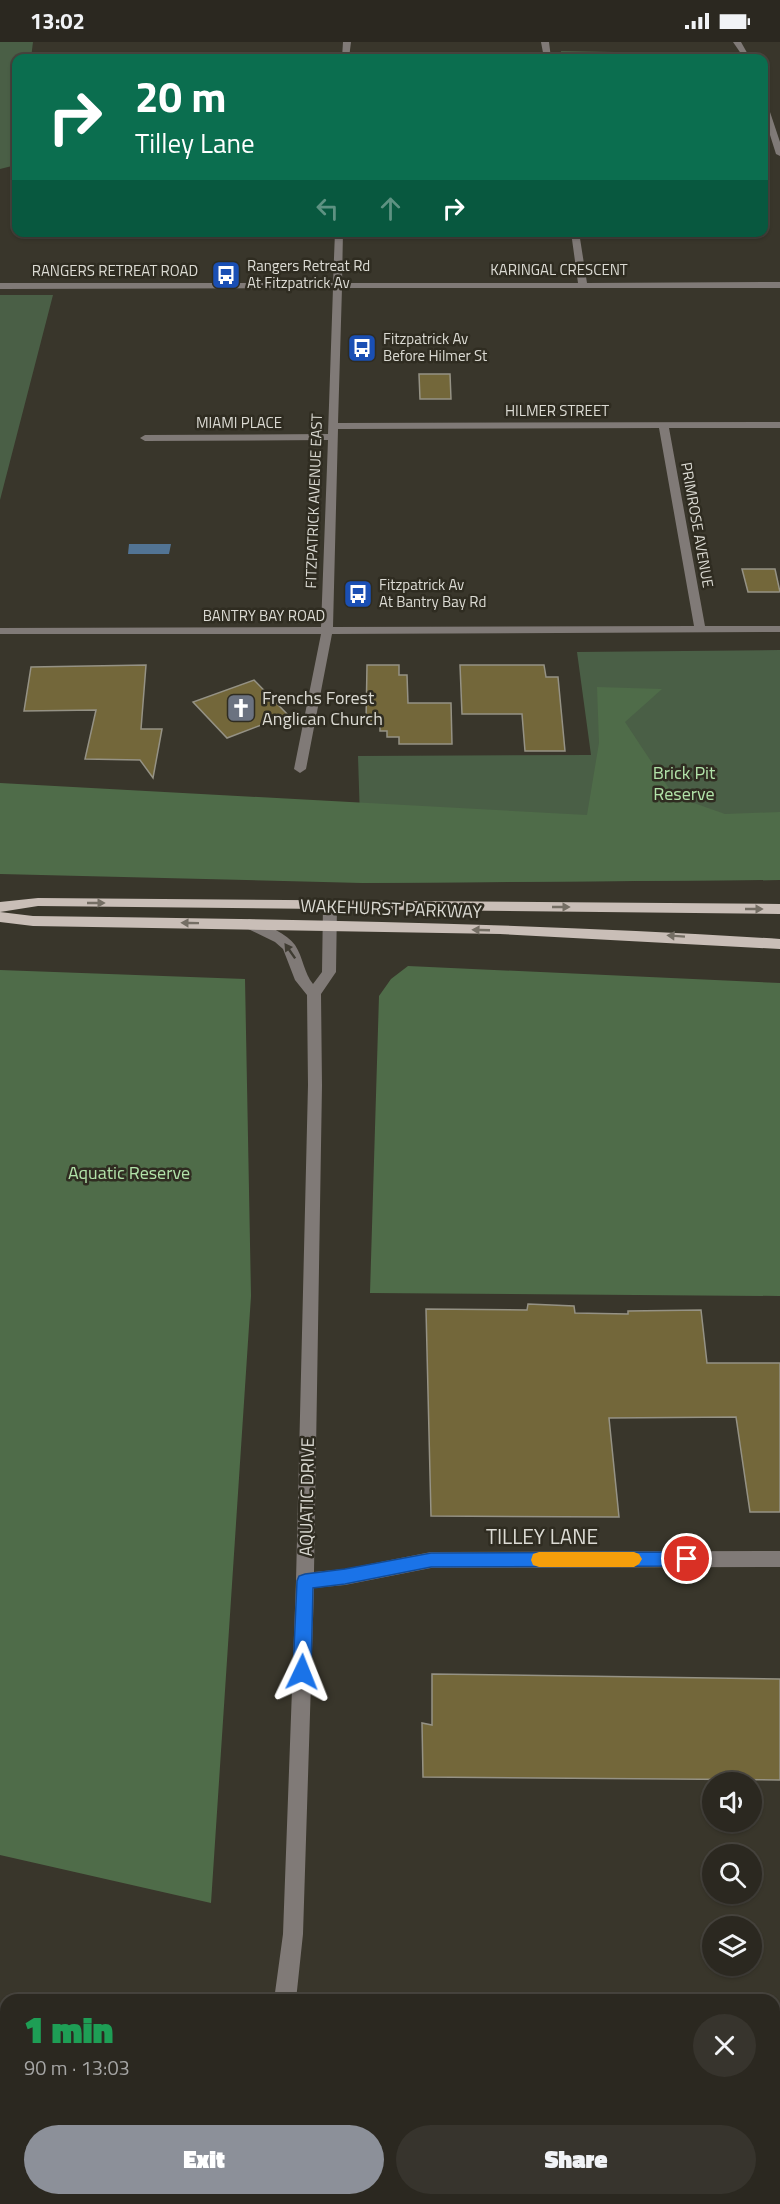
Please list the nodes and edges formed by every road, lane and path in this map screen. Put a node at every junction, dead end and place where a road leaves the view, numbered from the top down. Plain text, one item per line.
1 (768, 118) edge
2 (780, 154) edge
3 (339, 237) edge
4 (576, 237) edge
5 (339, 285) junction
6 (583, 285) junction
7 (780, 285) edge
8 (0, 286) edge
9 (780, 425) edge
10 (664, 426) junction
11 (333, 432) junction
12 (145, 438) dead end
13 (700, 629) junction
14 (780, 629) edge
15 (327, 630) junction
16 (0, 631) edge
17 (300, 769) dead end
18 (330, 905) junction
19 (0, 907) edge
20 (780, 909) edge
21 (0, 917) edge
22 (249, 924) junction
23 (330, 926) junction
24 (780, 944) edge
25 (314, 994) junction
26 (780, 1558) edge
27 (305, 1581) junction
28 (286, 1994) edge

1 - 2 street
3 - 5 street, FITZPATRICK AVENUE EAST
4 - 6 street
5 - 6 street, KARINGAL CRESCENT
5 - 8 street, RANGERS RETREAT ROAD
5 - 11 street, FITZPATRICK AVENUE EAST
6 - 7 street, KARINGAL CRESCENT
9 - 10 street, HILMER STREET
10 - 11 street, HILMER STREET
10 - 13 street, PRIMROSE AVENUE
11 - 12 street, MIAMI PLACE
11 - 15 street, FITZPATRICK AVENUE EAST
13 - 14 street, BANTRY BAY ROAD
13 - 15 street, BANTRY BAY ROAD
15 - 16 street, BANTRY BAY ROAD
15 - 17 street, FITZPATRICK AVENUE EAST
19 -> 18 main road, WAKEHURST PARKWAY
18 -> 20 main road, WAKEHURST PARKWAY
18 - 23 street
22 -> 21 main road, WAKEHURST PARKWAY
22 - 23 main road, WAKEHURST PARKWAY
25 -> 22 street
24 -> 23 main road, WAKEHURST PARKWAY
23 - 25 street
25 - 27 street, AQUATIC DRIVE
26 - 27 street, TILLEY LANE
27 - 28 street, AQUATIC DRIVE

